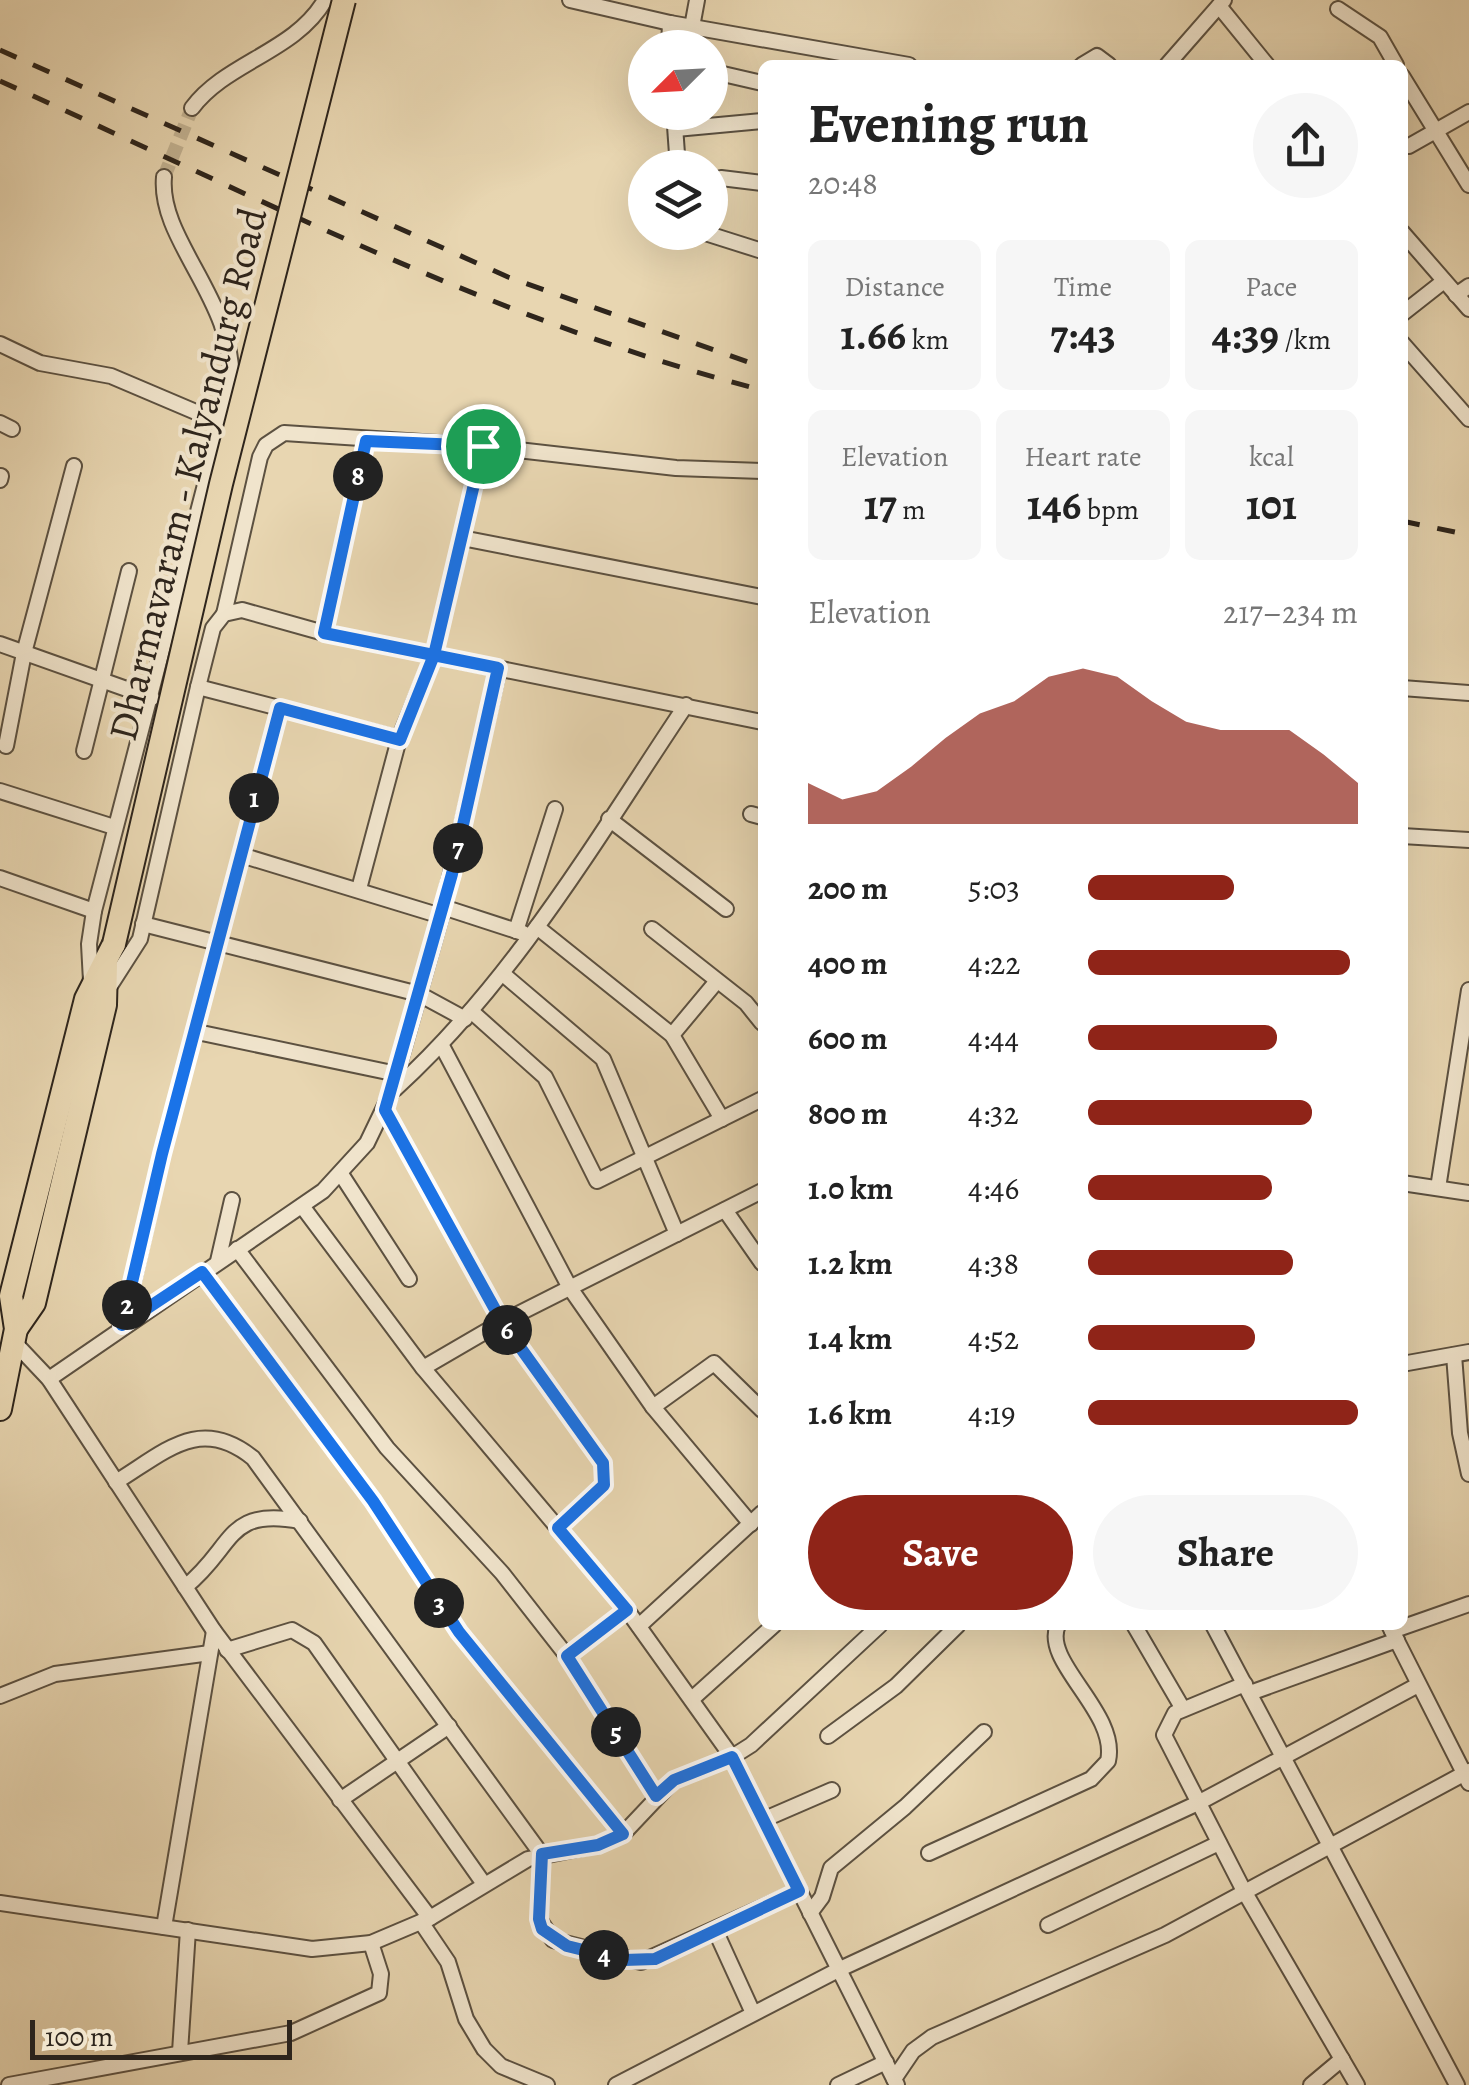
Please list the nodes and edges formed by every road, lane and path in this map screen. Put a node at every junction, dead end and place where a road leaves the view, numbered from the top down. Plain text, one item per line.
1 (325, 0) edge
2 (344, 0) edge
3 (570, 0) edge
4 (697, 0) edge
5 (1221, 3) edge
6 (1338, 9) dead end
7 (670, 23) junction
8 (692, 27) junction
9 (670, 30) edge
10 (863, 60) edge
11 (1171, 60) edge
12 (1263, 60) edge
13 (1393, 60) edge
14 (728, 75) edge
15 (758, 82) edge
16 (1408, 86) edge
17 (192, 108) tunnel mouth
18 (1469, 112) edge
19 (758, 121) edge
20 (728, 124) edge
21 (1436, 131) junction
22 (1409, 146) dead end
23 (164, 178) tunnel mouth
24 (728, 179) edge
25 (758, 183) edge
26 (1469, 185) edge
27 (1408, 239) edge
28 (728, 240) edge
29 (758, 250) edge
30 (1444, 280) junction
31 (1462, 291) edge
32 (1408, 309) edge
33 (1469, 309) edge
34 (0, 344) edge
35 (1408, 350) edge
36 (1469, 418) edge
37 (224, 424) junction
38 (366, 441) junction
39 (483, 446) junction
40 (74, 466) dead end
41 (758, 471) edge
42 (462, 538) junction
43 (129, 572) dead end
44 (758, 596) edge
45 (224, 614) junction
46 (324, 633) junction
47 (0, 644) edge
48 (24, 653) junction
49 (434, 655) junction
50 (498, 668) junction
51 (102, 680) junction
52 (198, 687) junction
53 (1408, 688) edge
54 (1469, 692) edge
55 (152, 698) junction
56 (686, 705) junction
57 (280, 708) junction
58 (758, 721) edge
59 (400, 740) junction
60 (6, 746) dead end
61 (84, 751) dead end
62 (0, 792) edge
63 (555, 809) dead end
64 (609, 819) junction
65 (114, 826) junction
66 (1408, 836) edge
67 (1469, 840) edge
68 (241, 854) junction
69 (0, 878) edge
70 (360, 889) junction
71 (726, 909) dead end
72 (94, 911) junction
73 (442, 912) junction
74 (143, 924) junction
75 (652, 930) dead end
76 (528, 931) junction
77 (220, 942) junction
78 (105, 970) junction
79 (503, 974) junction
80 (718, 981) junction
81 (1469, 990) edge
82 (419, 994) junction
83 (468, 1015) junction
84 (758, 1016) edge
85 (197, 1032) junction
86 (672, 1034) junction
87 (442, 1046) junction
88 (397, 1074) junction
89 (391, 1092) junction
90 (758, 1101) edge
91 (385, 1110) junction
92 (722, 1118) junction
93 (648, 1159) junction
94 (341, 1174) junction
95 (1408, 1185) edge
96 (1438, 1188) junction
97 (758, 1192) edge
98 (1469, 1193) edge
99 (232, 1200) dead end
100 (302, 1206) junction
101 (726, 1210) junction
102 (678, 1234) junction
103 (237, 1249) junction
104 (758, 1258) edge
105 (218, 1261) junction
106 (202, 1272) junction
107 (409, 1278) dead end
108 (570, 1288) junction
109 (6, 1293) edge
110 (502, 1322) junction
111 (122, 1325) junction
112 (15, 1336) junction
113 (1462, 1353) edge
114 (1408, 1363) edge
115 (423, 1368) junction
116 (49, 1379) junction
117 (0, 1406) edge
118 (758, 1406) edge
119 (653, 1407) junction
120 (1469, 1474) edge
121 (116, 1482) junction
122 (758, 1517) edge
123 (300, 1521) junction
124 (751, 1524) junction
125 (558, 1528) junction
126 (185, 1587) junction
127 (1469, 1604) edge
128 (627, 1610) junction
129 (639, 1626) junction
130 (1408, 1626) edge
131 (768, 1630) edge
132 (874, 1630) edge
133 (953, 1630) edge
134 (1056, 1630) edge
135 (1137, 1630) edge
136 (1216, 1630) edge
137 (214, 1631) junction
138 (1393, 1632) edge
139 (227, 1650) junction
140 (210, 1653) junction
141 (567, 1656) junction
142 (1418, 1684) junction
143 (1247, 1689) junction
144 (0, 1696) edge
145 (692, 1699) junction
146 (1183, 1709) junction
147 (448, 1726) junction
148 (984, 1732) dead end
149 (828, 1736) dead end
150 (732, 1757) junction
151 (1284, 1758) junction
152 (400, 1759) junction
153 (1467, 1776) edge
154 (832, 1790) dead end
155 (656, 1796) junction
156 (340, 1800) junction
157 (1198, 1802) junction
158 (765, 1819) junction
159 (623, 1834) junction
160 (1219, 1842) junction
161 (1331, 1844) junction
162 (930, 1853) dead end
163 (542, 1854) junction
164 (484, 1884) junction
165 (799, 1891) junction
166 (1244, 1891) junction
167 (0, 1902) edge
168 (810, 1913) junction
169 (426, 1920) junction
170 (1048, 1925) dead end
171 (164, 1927) junction
172 (188, 1930) junction
173 (716, 1932) junction
174 (371, 1944) junction
175 (840, 1969) junction
176 (753, 2013) junction
177 (180, 2052) junction
178 (1342, 2059) junction
179 (886, 2062) junction
180 (896, 2082) edge
181 (8, 2085) edge
182 (547, 2085) edge
183 (616, 2085) edge
184 (838, 2085) edge
185 (1311, 2085) edge
186 (1357, 2085) edge
187 (1457, 2085) edge

1 - 17 street
2 - 78 main road, Dharmavaram - Kalyandurg Road, bridge
3 - 7 street
4 - 8 street
5 - 11 street
5 - 12 street
6 - 13 street
7 - 8 street
7 - 9 street
8 - 10 street
14 - 15 street
16 - 21 street
18 - 21 street
19 - 20 street
21 - 22 street
21 - 26 street
23 - 37 street
24 - 25 street
27 - 30 street
28 - 29 street
30 - 31 street
30 - 32 street
31 - 33 street
34 - 37 street
35 - 36 street
37 - 55 street
38 - 39 street
38 - 45 street
38 - 46 street
39 - 41 street
39 - 42 street
40 - 48 street
42 - 44 street
42 - 49 street
43 - 51 street
45 - 46 street
45 - 52 street
46 - 49 street
47 - 48 street
48 - 51 street
48 - 60 street
49 - 50 street
49 - 59 street
50 - 56 street
50 - 73 street
51 - 55 street
51 - 61 street
52 - 57 street
52 - 74 street
53 - 54 street
55 - 65 street
56 - 58 street
56 - 64 street
57 - 59 street
57 - 68 street
59 - 70 street
62 - 65 street
63 - 76 street
64 - 71 street
64 - 76 street
65 - 72 street
66 - 67 street
68 - 70 street
68 - 77 street
69 - 72 street
70 - 73 street
72 - 78 street
73 - 76 street
73 - 82 street
74 - 77 street
74 - 78 street
75 - 80 street
76 - 79 street
76 - 86 street
77 - 82 street
77 - 85 street
78 - 109 main road, Dharmavaram - Kalyandurg Road
78 - 112 main road, Dharmavaram - Kalyandurg Road
79 - 83 street
79 - 93 street
80 - 84 street
80 - 86 street
81 - 96 street
82 - 83 street
82 - 88 street
83 - 87 street
83 - 93 street
85 - 88 street
85 - 111 street
86 - 92 street
87 - 89 street
87 - 108 street
88 - 89 street
89 - 91 street
90 - 92 street
91 - 94 street
91 - 110 street
92 - 93 street
93 - 102 street
94 - 100 street
94 - 107 street
95 - 96 street
96 - 98 street
97 - 101 street
99 - 105 street
100 - 103 street
100 - 115 street
101 - 102 street
101 - 104 street
102 - 108 street
103 - 105 street
103 - 141 street
105 - 106 street
106 - 111 street
106 - 159 street
108 - 110 street
108 - 119 street
109 - 112 main road, Dharmavaram - Kalyandurg Road
110 - 115 street
110 - 125 street
111 - 116 street
112 - 116 street
112 - 117 main road, Dharmavaram - Kalyandurg Road
113 - 114 street
113 - 120 street
115 - 125 street
116 - 121 street
118 - 119 street
119 - 124 street
121 - 123 street
121 - 126 street
122 - 124 street
123 - 126 street
123 - 147 street
124 - 129 street
125 - 128 street
126 - 137 street
127 - 130 street
128 - 129 street
128 - 141 street
129 - 145 street
131 - 145 street
132 - 150 street
133 - 149 street
134 - 162 street
135 - 146 street
136 - 143 street
137 - 139 street
137 - 140 street
138 - 142 street
138 - 143 street
139 - 152 street
139 - 156 street
140 - 144 street
140 - 171 street
141 - 155 street
142 - 151 street
142 - 153 street
143 - 146 street
143 - 151 street
145 - 150 street
146 - 157 street
147 - 152 street
147 - 163 street
148 - 168 street
150 - 155 street
150 - 158 street
151 - 157 street
151 - 161 street
152 - 156 street
152 - 164 street
153 - 161 street
154 - 158 street
155 - 159 street
156 - 169 street
157 - 160 street
157 - 175 street
158 - 165 street
159 - 163 street
160 - 166 street
160 - 170 street
161 - 166 street
161 - 187 street
163 - 164 street
163 - 173 street
164 - 169 street
165 - 168 street
165 - 173 street
166 - 178 street
166 - 180 street
167 - 171 street
168 - 175 street
169 - 174 street
169 - 182 street
171 - 172 street
172 - 174 street
172 - 177 street
173 - 176 street
174 - 177 street
175 - 176 street
175 - 179 street
176 - 183 street
177 - 181 street
178 - 185 street
178 - 186 street
179 - 180 street
179 - 184 street

